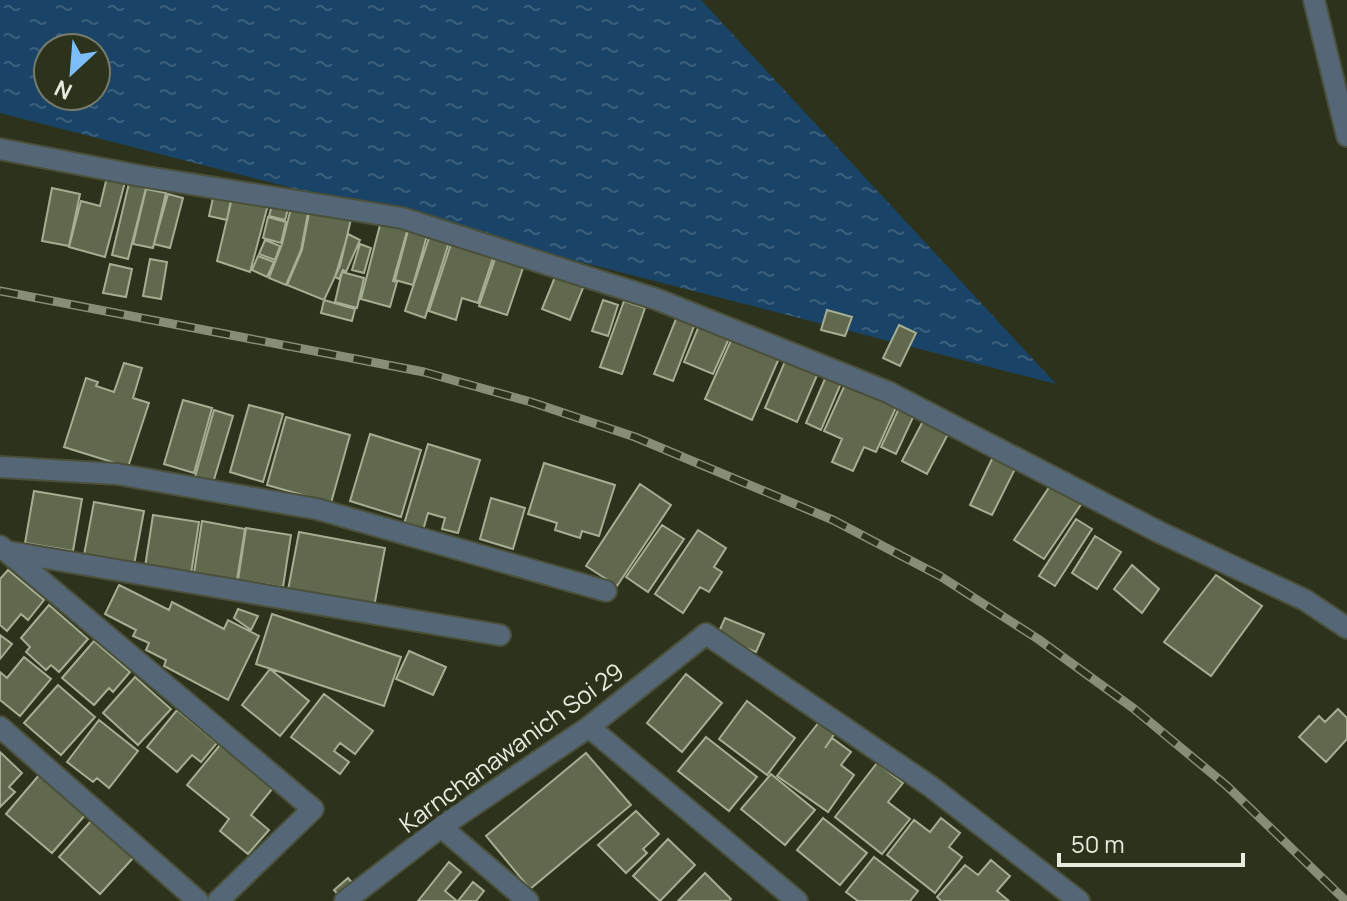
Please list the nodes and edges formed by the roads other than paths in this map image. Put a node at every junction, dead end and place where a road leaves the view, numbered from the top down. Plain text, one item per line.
1 (1314, 0) edge
2 (1347, 136) edge
3 (0, 149) edge
4 (0, 467) edge
5 (4, 549) edge
6 (606, 591) dead end
7 (1347, 628) edge
8 (500, 635) dead end
9 (0, 727) edge
10 (589, 727) junction
11 (441, 827) junction
12 (198, 901) edge
13 (218, 901) edge
14 (345, 901) edge
15 (528, 901) edge
16 (797, 901) edge
17 (1079, 901) edge

1 - 2 street
3 - 7 street
4 - 6 street
5 - 8 street
5 - 13 street
9 - 12 street
10 - 11 street, Karnchanawanich Soi 29
10 - 16 street
10 - 17 street, Karnchanawanich Soi 29
11 - 14 street, Karnchanawanich Soi 29
11 - 15 street

